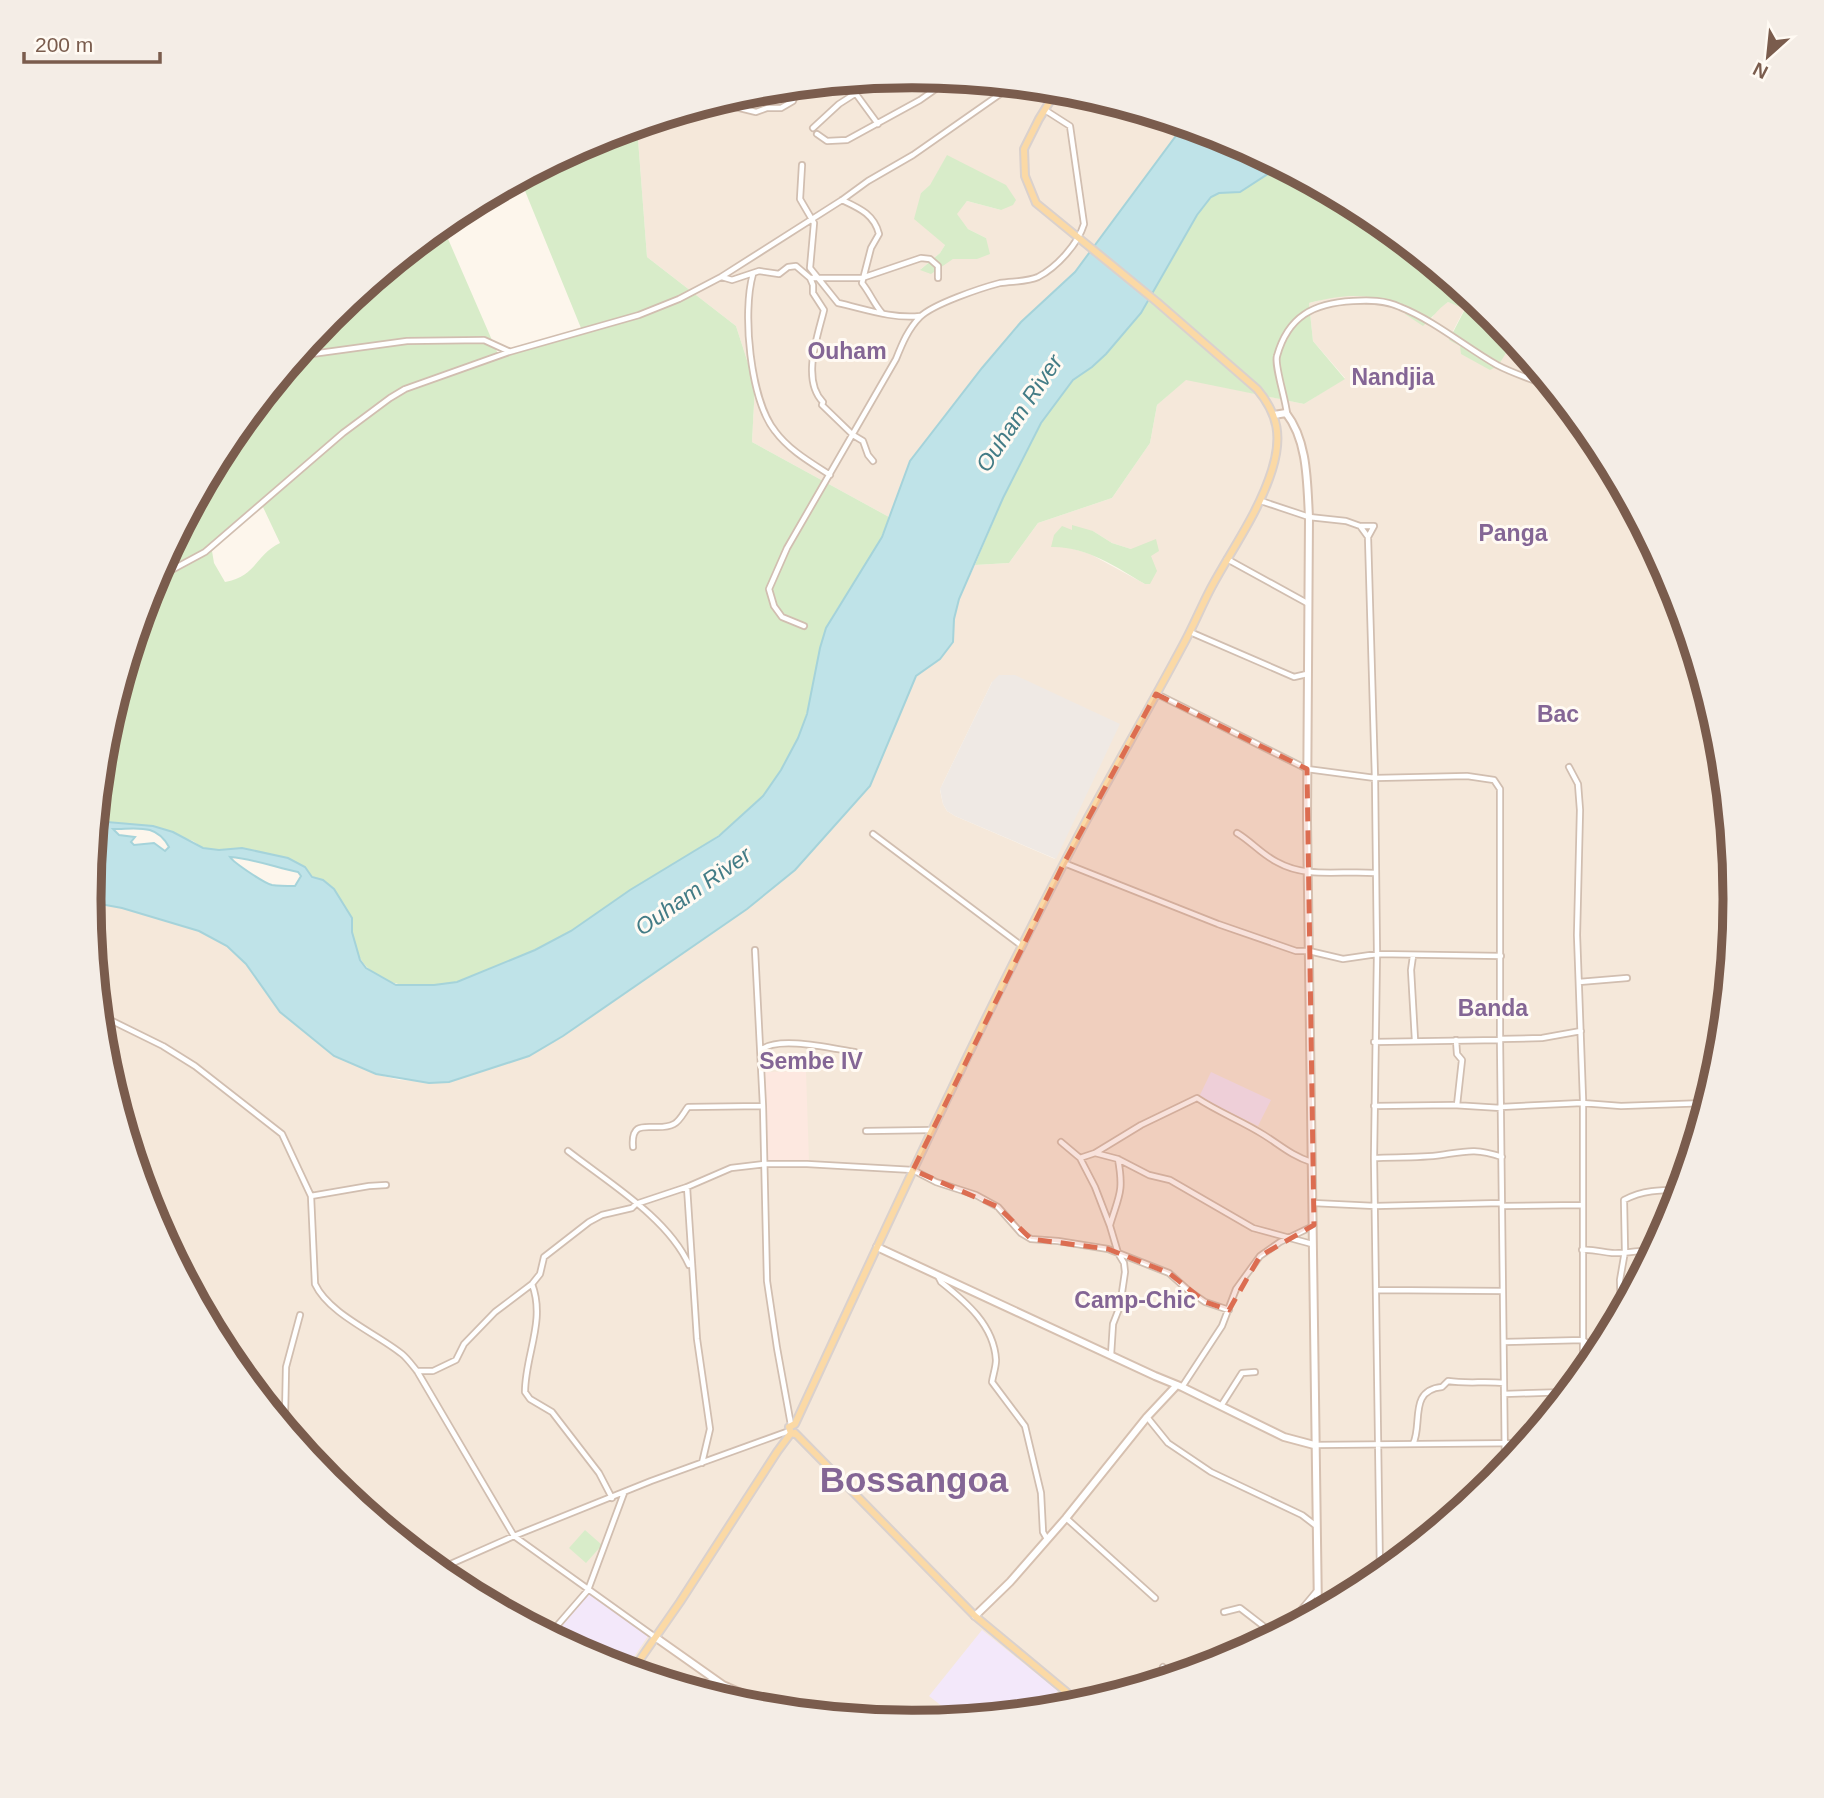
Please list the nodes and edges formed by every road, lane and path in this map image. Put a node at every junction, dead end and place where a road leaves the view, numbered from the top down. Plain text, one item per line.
1 (935, 88) edge
2 (863, 89) edge
3 (1002, 93) edge
4 (856, 94) junction
5 (795, 96) edge
6 (1051, 100) edge
7 (736, 107) edge
8 (1045, 110) junction
9 (878, 124) junction
10 (813, 128) dead end
11 (817, 134) dead end
12 (802, 165) dead end
13 (842, 200) junction
14 (811, 220) junction
15 (1080, 239) junction
16 (753, 274) junction
17 (722, 277) junction
18 (810, 278) junction
19 (817, 278) junction
20 (862, 278) junction
21 (938, 278) dead end
22 (883, 314) junction
23 (921, 316) junction
24 (509, 352) junction
25 (311, 354) edge
26 (1536, 381) edge
27 (1287, 414) junction
28 (1274, 415) junction
29 (853, 435) junction
30 (873, 461) dead end
31 (830, 475) junction
32 (1261, 500) junction
33 (1309, 517) junction
34 (1360, 526) junction
35 (1368, 537) junction
36 (1227, 559) junction
37 (170, 571) edge
38 (1307, 603) junction
39 (804, 626) dead end
40 (1190, 632) junction
41 (1307, 674) junction
42 (1294, 677) junction
43 (1307, 686) junction
44 (1156, 694) junction
45 (1569, 767) dead end
46 (1307, 769) junction
47 (1375, 778) junction
48 (1237, 833) dead end
49 (873, 834) dead end
50 (1064, 863) junction
51 (1309, 873) junction
52 (1375, 873) junction
53 (1022, 946) junction
54 (755, 950) dead end
55 (1309, 951) junction
56 (1377, 954) junction
57 (1413, 956) junction
58 (1501, 956) junction
59 (1626, 978) dead end
60 (1579, 982) junction
61 (110, 1020) edge
62 (1581, 1031) junction
63 (1500, 1039) junction
64 (1415, 1040) junction
65 (1456, 1040) junction
66 (1374, 1042) junction
67 (761, 1051) junction
68 (855, 1052) dead end
69 (1581, 1103) junction
70 (1697, 1103) edge
71 (763, 1105) junction
72 (1457, 1105) junction
73 (1374, 1106) junction
74 (1501, 1107) junction
75 (931, 1130) junction
76 (866, 1131) dead end
77 (1061, 1142) dead end
78 (634, 1147) dead end
79 (568, 1152) dead end
80 (1095, 1153) junction
81 (1502, 1157) junction
82 (1080, 1158) junction
83 (1118, 1158) junction
84 (1374, 1158) junction
85 (1311, 1162) junction
86 (765, 1164) junction
87 (913, 1170) junction
88 (386, 1185) dead end
89 (687, 1187) junction
90 (1669, 1190) edge
91 (311, 1196) junction
92 (1312, 1203) junction
93 (636, 1204) junction
94 (1503, 1205) junction
95 (1582, 1205) junction
96 (1375, 1206) junction
97 (1314, 1225) junction
98 (1110, 1226) junction
99 (1289, 1237) junction
100 (1312, 1244) junction
101 (877, 1247) junction
102 (1582, 1250) junction
103 (1644, 1250) edge
104 (1625, 1251) junction
105 (1118, 1253) junction
106 (691, 1269) junction
107 (937, 1276) junction
108 (532, 1284) junction
109 (1377, 1290) junction
110 (1503, 1291) junction
111 (1620, 1296) edge
112 (1229, 1310) junction
113 (300, 1315) dead end
114 (1583, 1340) junction
115 (1504, 1342) junction
116 (1590, 1345) edge
117 (1111, 1356) junction
118 (1582, 1356) edge
119 (417, 1371) junction
120 (1255, 1372) dead end
121 (1504, 1383) junction
122 (1180, 1386) junction
123 (1556, 1392) edge
124 (1504, 1394) junction
125 (1220, 1407) junction
126 (285, 1414) edge
127 (1147, 1417) junction
128 (792, 1429) junction
129 (1505, 1443) junction
130 (1514, 1443) edge
131 (1379, 1444) junction
132 (1413, 1444) junction
133 (1314, 1445) junction
134 (1505, 1452) edge
135 (702, 1463) junction
136 (624, 1493) junction
137 (612, 1498) junction
138 (1066, 1518) junction
139 (1315, 1525) junction
140 (514, 1536) junction
141 (1047, 1539) junction
142 (1381, 1561) edge
143 (448, 1565) edge
144 (588, 1590) junction
145 (1316, 1592) junction
146 (1155, 1598) dead end
147 (1317, 1603) edge
148 (1224, 1612) dead end
149 (1299, 1612) edge
150 (975, 1616) junction
151 (555, 1628) edge
152 (1268, 1629) edge
153 (655, 1637) junction
154 (639, 1663) edge
155 (1163, 1667) dead end
156 (1166, 1669) edge
157 (703, 1683) edge
158 (726, 1687) junction
159 (734, 1690) edge
160 (1070, 1695) edge

1 - 9 street
2 - 4 street
3 - 13 street
4 - 9 street
4 - 10 street
5 - 7 street
6 - 8 main road
8 - 15 street
8 - 15 main road
9 - 11 street
12 - 14 street
13 - 14 street
13 - 20 street
14 - 17 street
14 - 19 street
15 - 23 street
15 - 28 main road
16 - 17 street
16 - 18 street
16 - 31 street
17 - 24 street
18 - 19 street
18 - 29 street
19 - 20 street
19 - 22 street
20 - 21 street
20 - 22 street
22 - 23 street
23 - 29 street
24 - 25 street
24 - 37 street
26 - 27 street
27 - 28 street
27 - 33 street
28 - 32 main road
29 - 30 street
29 - 31 street
31 - 39 street
32 - 33 street
32 - 36 main road
33 - 34 street
33 - 38 street
34 - 35 street
34 - 35 street
35 - 47 street
36 - 38 street
36 - 40 main road
38 - 41 street
40 - 42 street
40 - 44 main road
41 - 42 street
41 - 43 street
42 - 43 street
43 - 46 street
44 - 46 street
44 - 50 main road
45 - 60 street
46 - 47 street
46 - 51 street
47 - 52 street
47 - 58 street
48 - 51 street
49 - 53 street
50 - 53 main road
50 - 55 street
51 - 52 street
51 - 55 street
52 - 56 street
53 - 75 main road
54 - 67 street
55 - 56 street
55 - 85 street
56 - 57 street
56 - 66 street
57 - 58 street
57 - 64 street
58 - 63 street
59 - 60 street
60 - 62 street
61 - 91 street
62 - 63 street
62 - 69 street
63 - 65 street
63 - 74 street
64 - 65 street
64 - 66 street
65 - 72 street
66 - 73 street
67 - 68 street
67 - 71 street
69 - 70 street
69 - 74 street
69 - 95 street
71 - 78 street
71 - 86 street
72 - 73 street
72 - 74 street
73 - 84 street
74 - 81 street
75 - 76 street
75 - 87 main road
77 - 82 street
79 - 93 street
80 - 82 street
80 - 83 street
80 - 85 street
81 - 84 street
81 - 94 street
82 - 98 street
83 - 98 street
83 - 99 street
84 - 96 street
85 - 92 street
86 - 87 street
86 - 89 street
86 - 128 street
87 - 101 main road
87 - 105 street
88 - 91 street
89 - 93 street
89 - 106 street
90 - 104 street
91 - 119 street
92 - 96 street
92 - 97 street
93 - 106 street
93 - 108 street
94 - 95 street
94 - 96 street
94 - 110 street
95 - 102 street
96 - 109 street
97 - 99 street
97 - 100 street
98 - 105 street
99 - 100 street
99 - 112 street
100 - 133 street
101 - 107 street
101 - 128 main road
102 - 104 street
102 - 114 street
103 - 104 street
104 - 111 street
105 - 112 street
105 - 117 street
106 - 135 street
107 - 117 street
107 - 141 street
108 - 119 street
108 - 137 street
109 - 110 street
109 - 131 street
110 - 115 street
112 - 122 street
113 - 126 street
114 - 115 street
114 - 116 street
114 - 118 street
115 - 121 street
117 - 122 street
119 - 140 street
120 - 125 street
121 - 124 street
121 - 132 street
122 - 125 street
122 - 127 street
123 - 124 street
124 - 129 street
125 - 133 street
127 - 138 street
127 - 139 street
128 - 135 street
128 - 150 main road
128 - 153 main road
129 - 130 street
129 - 132 street
129 - 134 street
131 - 132 street
131 - 133 street
131 - 142 street
133 - 139 street
135 - 136 street
136 - 137 street
136 - 144 street
137 - 140 street
138 - 141 street
138 - 146 street
139 - 145 street
140 - 143 street
140 - 144 street
141 - 150 street
144 - 151 street
144 - 153 street
145 - 147 street
145 - 149 street
148 - 152 street
150 - 160 main road
153 - 154 main road
153 - 158 street
155 - 156 street
157 - 158 street
158 - 159 street

